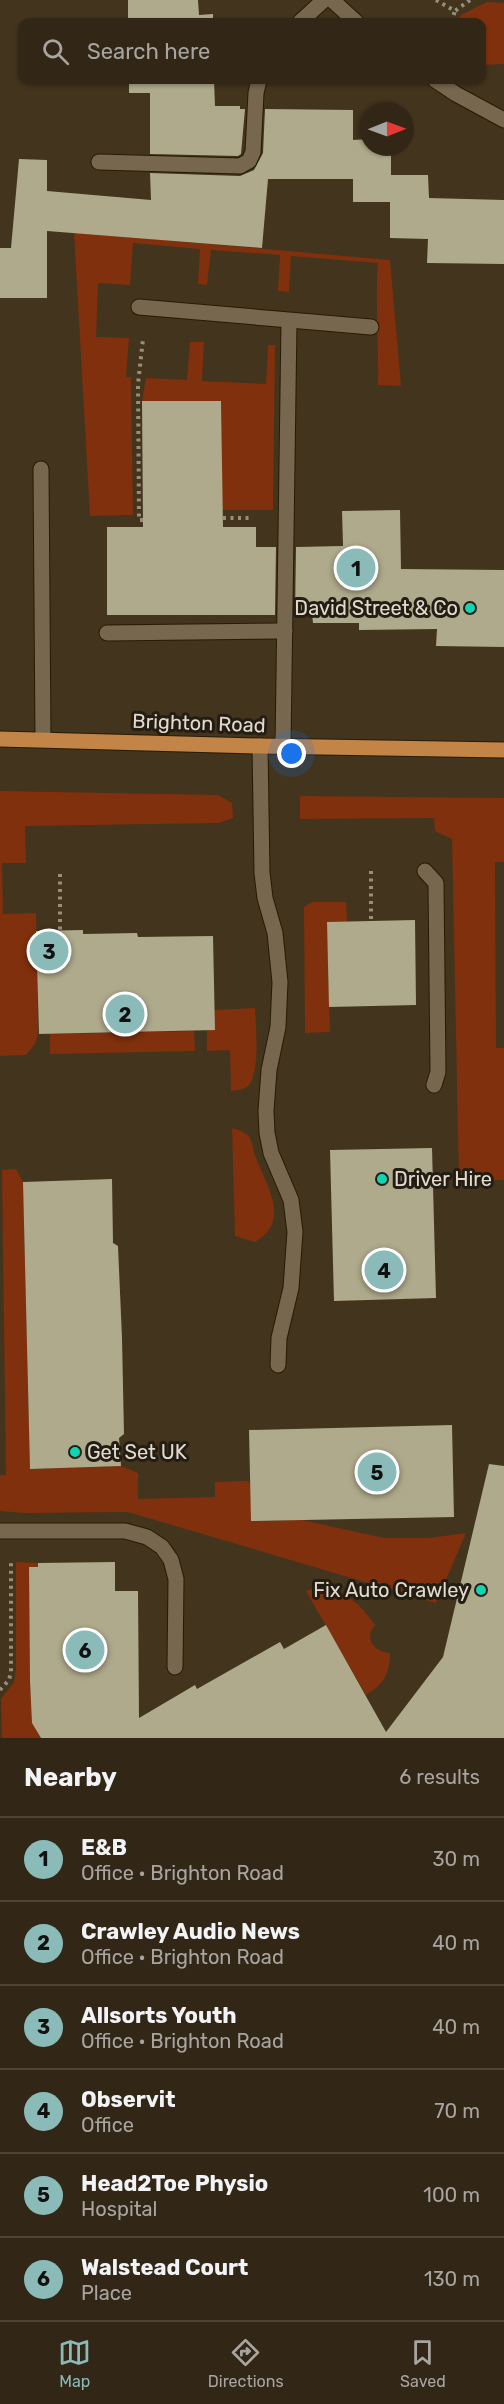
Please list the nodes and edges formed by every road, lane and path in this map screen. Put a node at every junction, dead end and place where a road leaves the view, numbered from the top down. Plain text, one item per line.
1 (324, 0) edge
2 (332, 0) edge
3 (436, 0) edge
4 (470, 0) edge
5 (455, 11) junction
6 (304, 18) edge
7 (352, 18) edge
8 (452, 18) edge
9 (258, 84) edge
10 (441, 84) edge
11 (504, 120) edge
12 (99, 162) dead end
13 (143, 308) joint
14 (289, 321) junction
15 (371, 327) dead end
16 (41, 469) dead end
17 (142, 519) dead end
18 (285, 631) junction
19 (107, 633) dead end
20 (0, 739) edge
21 (43, 739) junction
22 (260, 747) junction
23 (283, 747) junction
24 (504, 750) edge
25 (371, 871) dead end
26 (425, 871) dead end
27 (60, 874) dead end
28 (371, 921) dead end
29 (60, 930) dead end
30 (434, 1085) dead end
31 (278, 1365) dead end
32 (5, 1531) edge
33 (175, 1667) dead end
34 (0, 1690) edge

1 - 6 street
2 - 7 street
3 - 5 path
4 - 5 path
5 - 8 path
9 - 12 street
10 - 11 street
13 - 14 street
13 - 17 path
14 - 15 street
14 - 18 street
16 - 21 street
18 - 19 street
18 - 23 street
20 - 21 main road, Brighton Road
21 - 22 main road, Brighton Road
22 - 23 main road, Brighton Road
22 - 31 street
23 - 24 main road, Brighton Road
25 - 28 path
26 - 30 street
27 - 29 path
32 - 33 street
32 - 34 path

